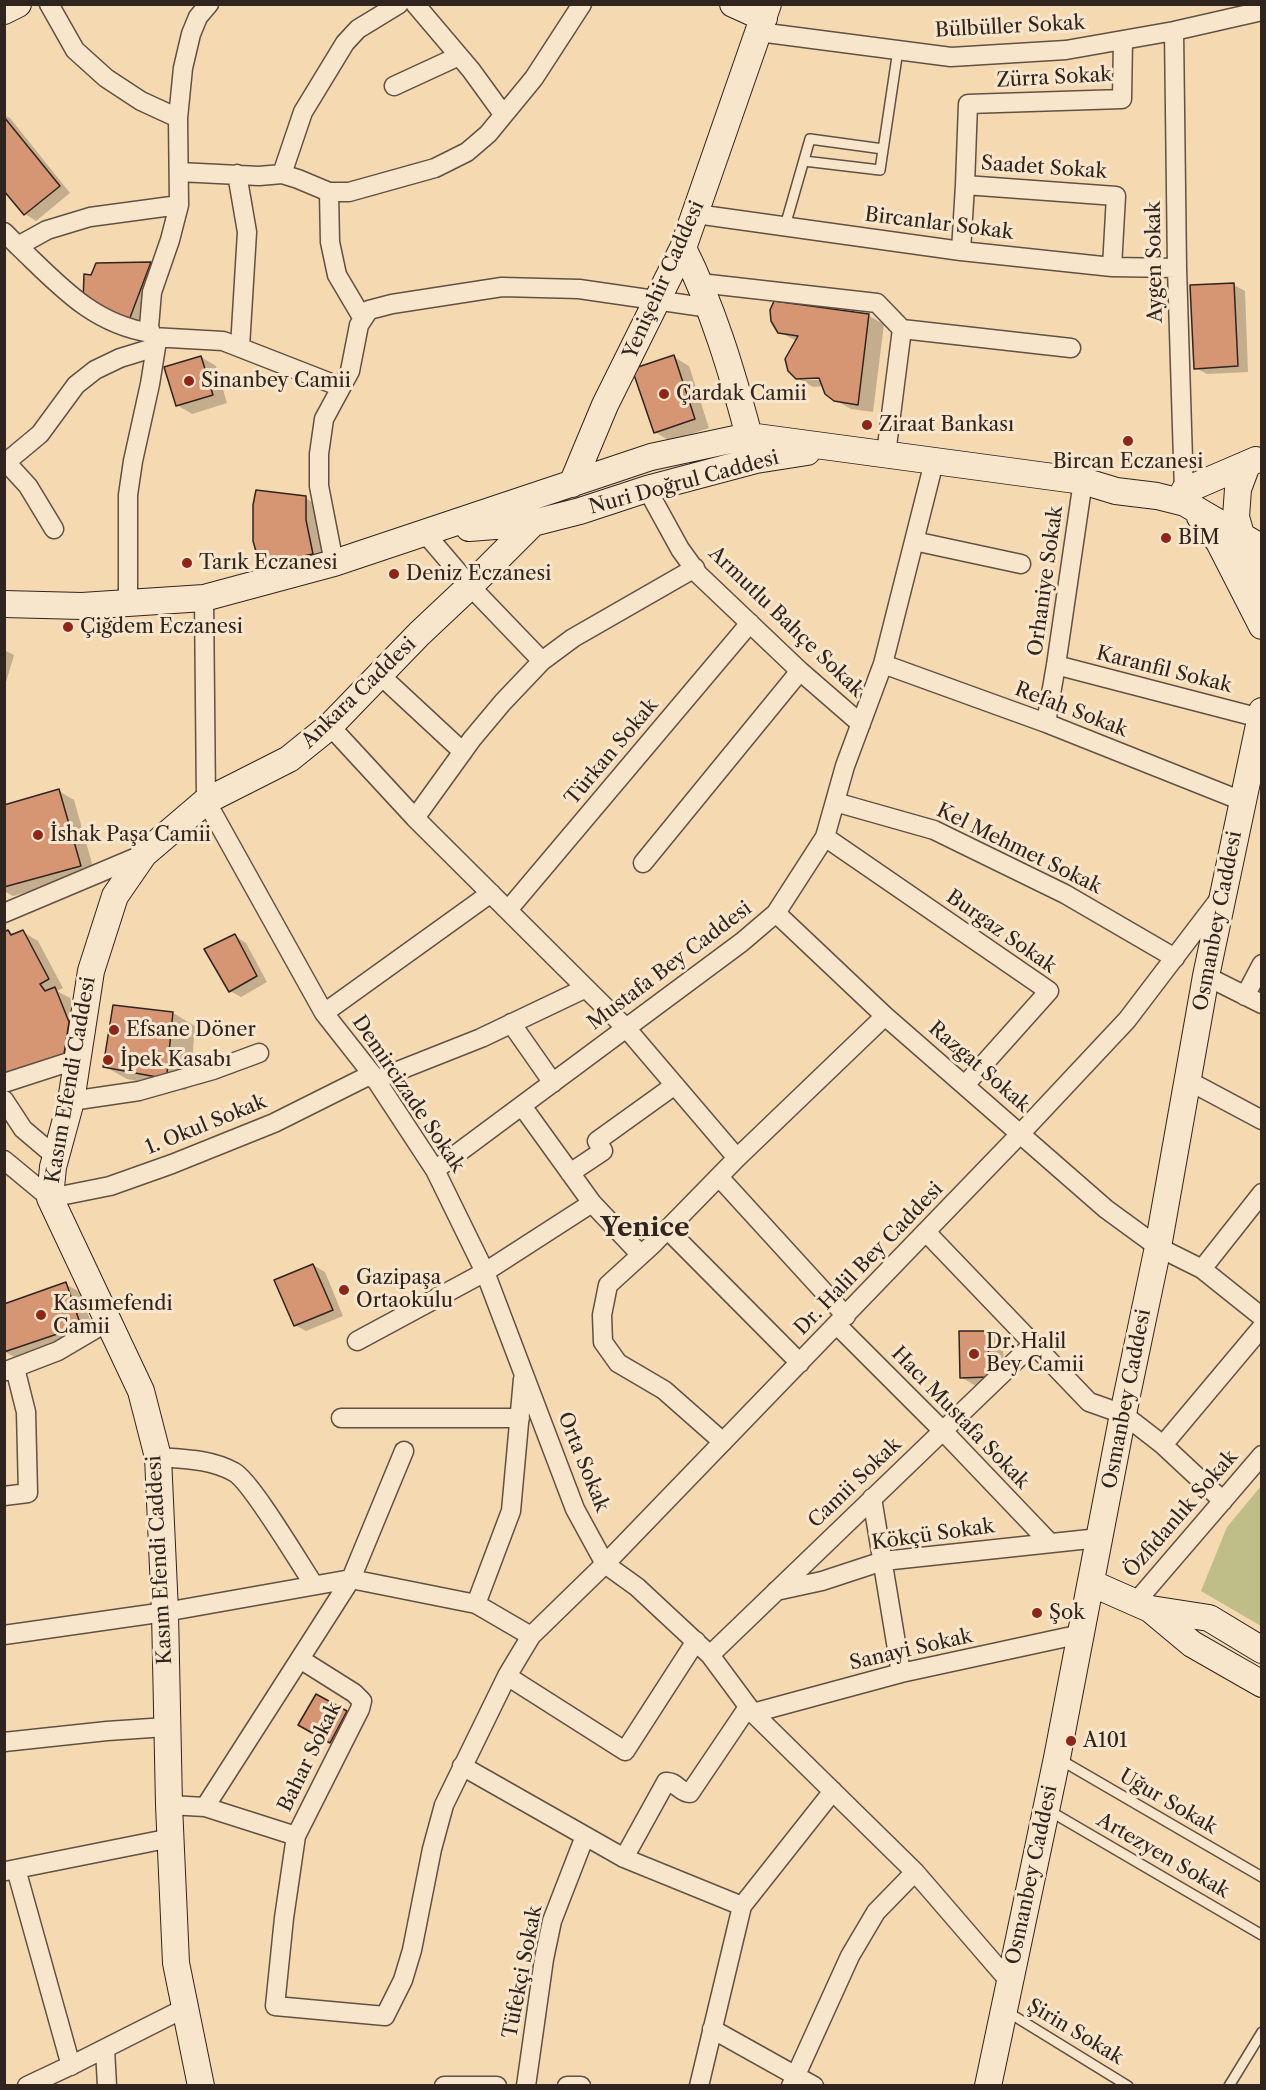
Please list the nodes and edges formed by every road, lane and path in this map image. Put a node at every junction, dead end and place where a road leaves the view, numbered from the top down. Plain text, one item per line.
1 (18, 4) edge
2 (49, 4) edge
3 (209, 4) edge
4 (399, 4) edge
5 (414, 4) edge
6 (582, 4) edge
7 (733, 4) edge
8 (4, 11) edge
9 (1262, 11) edge
10 (764, 18) edge
11 (1174, 32) junction
12 (1123, 40) junction
13 (898, 50) junction
14 (459, 56) junction
15 (394, 86) dead end
16 (503, 114) junction
17 (178, 118) junction
18 (883, 149) junction
19 (804, 161) junction
20 (179, 172) junction
21 (237, 174) junction
22 (282, 174) junction
23 (965, 185) junction
24 (329, 192) junction
25 (179, 205) junction
26 (696, 214) junction
27 (785, 226) junction
28 (4, 232) edge
29 (18, 246) junction
30 (683, 248) junction
31 (961, 251) junction
32 (1112, 267) junction
33 (1176, 268) junction
34 (700, 282) junction
35 (657, 302) junction
36 (710, 308) junction
37 (363, 320) junction
38 (902, 329) junction
39 (153, 339) junction
40 (240, 347) junction
41 (1071, 348) dead end
42 (341, 387) junction
43 (752, 448) junction
44 (886, 454) junction
45 (1254, 461) edge
46 (934, 462) junction
47 (5, 463) edge
48 (1083, 481) junction
49 (572, 484) junction
50 (647, 489) junction
51 (1185, 497) junction
52 (580, 511) junction
53 (533, 523) junction
54 (54, 529) dead end
55 (424, 532) junction
56 (1240, 534) edge
57 (914, 541) junction
58 (334, 563) junction
59 (1021, 564) dead end
60 (694, 568) junction
61 (470, 586) junction
62 (204, 598) junction
63 (128, 603) junction
64 (4, 604) edge
65 (1262, 607) edge
66 (750, 623) junction
67 (1262, 626) edge
68 (542, 660) junction
69 (883, 664) junction
70 (1056, 665) junction
71 (800, 671) junction
72 (379, 674) junction
73 (1261, 714) edge
74 (1046, 723) junction
75 (861, 724) junction
76 (330, 726) junction
77 (463, 752) junction
78 (1254, 780) edge
79 (206, 801) junction
80 (1242, 801) junction
81 (835, 802) junction
82 (415, 818) junction
83 (825, 837) junction
84 (144, 854) junction
85 (643, 864) dead end
86 (491, 893) junction
87 (1221, 897) junction
88 (508, 910) junction
89 (4, 913) edge
90 (776, 913) junction
91 (1175, 958) junction
92 (1262, 964) edge
93 (1206, 976) junction
94 (586, 988) junction
95 (1245, 996) junction
96 (1262, 1004) edge
97 (324, 1013) junction
98 (885, 1016) junction
99 (511, 1023) junction
100 (627, 1029) junction
101 (259, 1053) dead end
102 (78, 1059) junction
103 (374, 1077) junction
104 (1187, 1080) junction
105 (4, 1083) edge
106 (553, 1083) junction
107 (675, 1085) junction
108 (965, 1085) junction
109 (4, 1101) edge
110 (71, 1101) junction
111 (522, 1106) junction
112 (1262, 1120) edge
113 (1022, 1133) junction
114 (56, 1157) junction
115 (737, 1158) junction
116 (4, 1160) edge
117 (435, 1170) junction
118 (570, 1173) junction
119 (719, 1177) junction
120 (1262, 1193) edge
121 (50, 1198) junction
122 (592, 1203) junction
123 (668, 1230) junction
124 (926, 1232) junction
125 (1158, 1247) junction
126 (641, 1256) junction
127 (1202, 1269) junction
128 (485, 1272) junction
129 (1262, 1317) edge
130 (842, 1320) junction
131 (109, 1321) junction
132 (1262, 1327) edge
133 (357, 1341) dead end
134 (1032, 1345) junction
135 (800, 1363) junction
136 (10, 1370) edge
137 (523, 1374) junction
138 (1123, 1414) junction
139 (341, 1418) dead end
140 (520, 1418) junction
141 (943, 1431) junction
142 (723, 1442) junction
143 (1163, 1444) junction
144 (405, 1451) dead end
145 (1262, 1455) edge
146 (158, 1457) junction
147 (4, 1496) edge
148 (872, 1498) junction
149 (1223, 1501) junction
150 (1099, 1538) junction
151 (1050, 1543) junction
152 (883, 1561) junction
153 (605, 1564) junction
154 (351, 1579) junction
155 (1091, 1583) junction
156 (314, 1585) junction
157 (776, 1591) junction
158 (476, 1604) junction
159 (1142, 1606) junction
160 (165, 1612) junction
161 (1081, 1634) junction
162 (4, 1635) edge
163 (531, 1636) junction
164 (696, 1641) junction
165 (1262, 1650) edge
166 (710, 1655) junction
167 (300, 1659) junction
168 (902, 1673) junction
169 (507, 1676) junction
170 (1262, 1684) edge
171 (750, 1710) junction
172 (166, 1727) junction
173 (4, 1742) edge
174 (1057, 1758) junction
175 (462, 1766) junction
176 (833, 1791) junction
177 (169, 1805) junction
178 (205, 1807) junction
179 (1046, 1808) junction
180 (296, 1836) junction
181 (585, 1836) junction
182 (171, 1838) junction
183 (624, 1858) junction
184 (10, 1870) edge
185 (915, 1872) junction
186 (1262, 1877) edge
187 (742, 1906) junction
188 (1262, 1935) edge
189 (1010, 1982) junction
190 (275, 2006) joint
191 (185, 2008) junction
192 (1004, 2010) junction
193 (712, 2029) junction
194 (1262, 2032) edge
195 (105, 2049) junction
196 (71, 2066) junction
197 (793, 2080) edge
198 (27, 2085) edge
199 (107, 2085) edge
200 (201, 2085) edge
201 (444, 2085) edge
202 (497, 2085) edge
203 (526, 2085) edge
204 (567, 2085) edge
205 (581, 2085) edge
206 (699, 2085) edge
207 (814, 2085) edge
208 (988, 2085) edge
209 (1128, 2085) edge
210 (1229, 2085) edge

1 - 8 street
2 - 17 street
3 - 17 street
4 - 22 street
5 - 14 street
6 - 16 street
7 - 10 street
9 - 11 street, Bülbüller Sokak
10 - 13 street, Bülbüller Sokak
10 - 26 street, Yenişehir Caddesi
11 - 12 street, Bülbüller Sokak
11 - 33 street, Aygen Sokak
12 - 13 street, Bülbüller Sokak
12 - 23 street, Zürra Sokak
13 - 18 lane
14 - 15 street
14 - 16 street
16 - 24 street
17 - 20 street
18 - 19 lane
18 - 19 lane
19 - 27 lane
20 - 21 street
20 - 25 street
21 - 22 street
21 - 40 street
22 - 24 street
23 - 31 street, Saadet Sokak
23 - 32 street, Saadet Sokak
24 - 37 street
25 - 29 street
25 - 39 street
26 - 27 street, Bircanlar Sokak
26 - 30 street, Yenişehir Caddesi
27 - 31 street, Bircanlar Sokak
28 - 29 street
29 - 39 street
30 - 34 street
30 - 35 street, Yenişehir Caddesi
31 - 32 street, Bircanlar Sokak
32 - 33 street, Bircanlar Sokak
33 - 51 street, Aygen Sokak
34 - 36 street
34 - 38 street
35 - 36 street
35 - 37 street
35 - 49 street, Yenişehir Caddesi
36 - 43 street
37 - 42 street
38 - 41 street
38 - 44 street
39 - 40 street
39 - 47 street
39 - 63 street
40 - 42 street
42 - 58 street
43 - 44 street, Nuri Doğrul Caddesi
43 - 49 street, Nuri Doğrul Caddesi
43 - 50 street, Nuri Doğrul Caddesi
44 - 46 street, Nuri Doğrul Caddesi
45 - 51 street
45 - 56 street
46 - 48 street, Nuri Doğrul Caddesi
46 - 57 street, Mustafa Bey Caddesi
47 - 54 street
48 - 51 street, Nuri Doğrul Caddesi
48 - 70 street, Orhaniye Sokak
49 - 52 street
49 - 55 street, Nuri Doğrul Caddesi
50 - 52 street, Nuri Doğrul Caddesi
50 - 60 street, Armutlu Bahçe Sokak
51 - 56 street
52 - 53 street, Nuri Doğrul Caddesi
53 - 55 street, Nuri Doğrul Caddesi
53 - 61 street, Ankara Caddesi
55 - 58 street, Nuri Doğrul Caddesi
55 - 61 street
56 - 65 street
56 - 67 street
57 - 59 street
57 - 69 street, Mustafa Bey Caddesi
58 - 62 street, Nuri Doğrul Caddesi
60 - 66 street, Armutlu Bahçe Sokak
60 - 68 street
61 - 68 street
61 - 72 street, Ankara Caddesi
62 - 63 street, Nuri Doğrul Caddesi
62 - 79 street
63 - 64 street, Nuri Doğrul Caddesi
66 - 71 street, Armutlu Bahçe Sokak
66 - 88 street, Türkan Sokak
68 - 77 street
69 - 74 street, Refah Sokak
69 - 75 street, Mustafa Bey Caddesi
70 - 73 street, Karanfil Sokak
70 - 74 street, Orhaniye Sokak
71 - 75 street, Armutlu Bahçe Sokak
71 - 85 street
72 - 76 street, Ankara Caddesi
72 - 77 street
73 - 78 street, Osmanbey Caddesi
74 - 80 street, Refah Sokak
75 - 81 street, Mustafa Bey Caddesi
76 - 79 street, Ankara Caddesi
76 - 82 street
77 - 82 street
78 - 80 street, Osmanbey Caddesi
79 - 84 street, Ankara Caddesi
79 - 97 street, Demircizade Sokak
80 - 87 street, Osmanbey Caddesi
81 - 83 street, Mustafa Bey Caddesi
81 - 91 street, Kel Mehmet Sokak
82 - 86 street
83 - 90 street, Mustafa Bey Caddesi
83 - 108 street, Burgaz Sokak
84 - 89 street, Ankara Caddesi
84 - 102 street, Kasım Efendi Caddesi
86 - 88 street
86 - 97 street
87 - 91 street, Dr. Halil Bey Caddesi
87 - 93 street, Osmanbey Caddesi
88 - 94 street
90 - 98 street, Razgat Sokak
90 - 100 street, Mustafa Bey Caddesi
91 - 113 street, Dr. Halil Bey Caddesi
92 - 95 street
93 - 95 street
93 - 104 street, Osmanbey Caddesi
94 - 99 street, 1. Okul Sokak
94 - 100 street
95 - 96 street
97 - 103 street, Demircizade Sokak
98 - 108 street, Razgat Sokak
98 - 115 street
99 - 103 street, 1. Okul Sokak
99 - 106 street
100 - 106 street, Mustafa Bey Caddesi
100 - 107 street
101 - 110 street
102 - 105 street
102 - 110 street, Kasım Efendi Caddesi
103 - 117 street, Demircizade Sokak
103 - 121 street, 1. Okul Sokak
104 - 112 street
104 - 125 street, Osmanbey Caddesi
106 - 111 street, Mustafa Bey Caddesi
107 - 115 street
107 - 118 street
108 - 113 street, Razgat Sokak
109 - 114 street
110 - 114 street, Kasım Efendi Caddesi
111 - 117 street, Mustafa Bey Caddesi
111 - 118 street
113 - 124 street, Dr. Halil Bey Caddesi
113 - 125 street, Razgat Sokak
114 - 121 street, Kasım Efendi Caddesi
115 - 119 street
116 - 121 street
117 - 128 street, Demircizade Sokak
118 - 122 street
119 - 123 street
119 - 130 street, Hacı Mustafa Sokak
120 - 127 street
121 - 131 street, Kasım Efendi Caddesi
122 - 126 street
122 - 128 street
123 - 126 street
123 - 135 street
124 - 130 street, Dr. Halil Bey Caddesi
124 - 134 street
125 - 127 street, Razgat Sokak
125 - 138 street, Osmanbey Caddesi
126 - 142 street
127 - 129 street, Razgat Sokak
128 - 133 street
128 - 137 street, Demircizade Sokak
130 - 135 street, Dr. Halil Bey Caddesi
130 - 141 street, Hacı Mustafa Sokak
131 - 136 street
131 - 146 street, Kasım Efendi Caddesi
132 - 143 street
134 - 138 street
134 - 141 street, Camii Sokak
135 - 142 street, Dr. Halil Bey Caddesi
136 - 147 street
137 - 140 street, Demircizade Sokak
137 - 153 street, Orta Sokak
138 - 143 street
138 - 150 street, Osmanbey Caddesi
139 - 140 street
140 - 158 street, Demircizade Sokak
141 - 148 street, Camii Sokak
141 - 151 street, Hacı Mustafa Sokak
142 - 153 street, Dr. Halil Bey Caddesi
143 - 149 street
144 - 154 street
145 - 149 street, Özfidanlık Sokak
146 - 156 street
146 - 160 street, Kasım Efendi Caddesi
148 - 152 street
148 - 157 street, Camii Sokak
149 - 159 street, Özfidanlık Sokak
150 - 151 street, Kökçü Sokak
150 - 155 street, Osmanbey Caddesi
151 - 152 street, Kökçü Sokak
152 - 157 street, Kökçü Sokak
152 - 168 street
153 - 163 street, Dr. Halil Bey Caddesi
153 - 164 street
154 - 156 street
154 - 158 street
154 - 167 street
155 - 159 street
155 - 161 street, Osmanbey Caddesi
156 - 160 street
157 - 166 street, Camii Sokak
158 - 163 street
159 - 165 street
159 - 170 street
160 - 162 street
160 - 172 street, Kasım Efendi Caddesi
161 - 168 street, Sanayi Sokak
161 - 174 street, Osmanbey Caddesi
163 - 169 street, Dr. Halil Bey Caddesi
164 - 166 street
164 - 169 street
166 - 171 street
167 - 178 street
167 - 180 street, Bahar Sokak
168 - 171 street, Sanayi Sokak
169 - 175 street, Dr. Halil Bey Caddesi
171 - 176 street
171 - 183 street
172 - 173 street
172 - 177 street, Kasım Efendi Caddesi
174 - 179 street, Osmanbey Caddesi
174 - 186 lane, Uğur Sokak
175 - 181 street
175 - 190 street, Dr. Halil Bey Caddesi
176 - 185 street
176 - 187 street
177 - 178 street, Bahar Sokak
177 - 182 street, Kasım Efendi Caddesi
178 - 180 street, Bahar Sokak
179 - 188 lane, Artezyen Sokak
179 - 189 street, Osmanbey Caddesi
180 - 190 street, Bahar Sokak
181 - 183 street
181 - 203 street, Tüfekçi Sokak
182 - 184 street
182 - 191 street, Kasım Efendi Caddesi
183 - 187 street
184 - 196 street
185 - 189 street
185 - 197 street
187 - 193 street
189 - 192 street, Osmanbey Caddesi
191 - 195 street
191 - 200 street, Kasım Efendi Caddesi
192 - 208 street, Osmanbey Caddesi
192 - 209 lane, Şirin Sokak
193 - 197 street
193 - 206 street
194 - 210 lane
195 - 196 street
195 - 199 street
196 - 198 street
197 - 207 street
201 - 202 street
204 - 205 street

